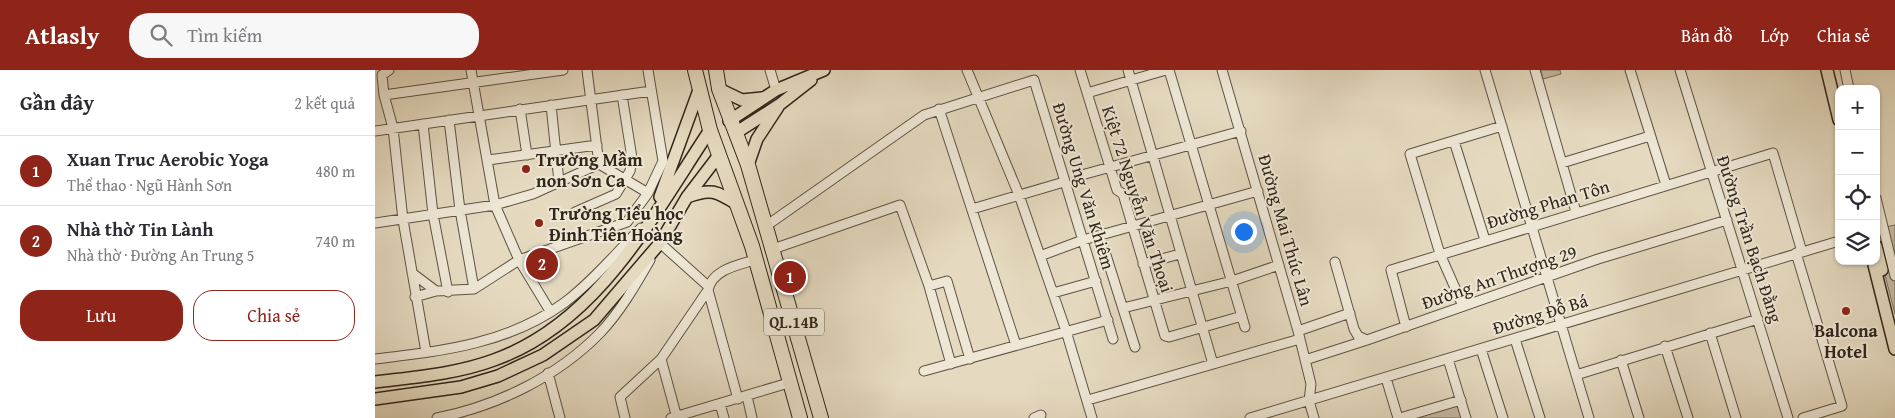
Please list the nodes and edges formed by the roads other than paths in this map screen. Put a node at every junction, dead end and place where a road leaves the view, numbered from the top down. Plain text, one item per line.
1 (389, 70) edge
2 (471, 70) edge
3 (563, 70) edge
4 (587, 70) edge
5 (647, 70) edge
6 (695, 70) edge
7 (717, 70) edge
8 (770, 70) edge
9 (823, 70) edge
10 (967, 70) edge
11 (1080, 70) edge
12 (1128, 70) edge
13 (1167, 70) edge
14 (1222, 70) edge
15 (1485, 70) edge
16 (1535, 70) edge
17 (1631, 70) edge
18 (1681, 70) edge
19 (1827, 70) edge
20 (1833, 70) edge
21 (1845, 70) edge
22 (1131, 80) junction
23 (473, 81) junction
24 (1837, 85) edge
25 (1848, 85) edge
26 (719, 89) junction
27 (699, 90) junction
28 (651, 91) junction
29 (1087, 93) junction
30 (771, 94) junction
31 (384, 95) junction
32 (622, 95) junction
33 (977, 97) junction
34 (592, 100) junction
35 (1835, 103) edge
36 (551, 105) junction
37 (779, 105) junction
38 (521, 109) junction
39 (939, 109) junction
40 (481, 115) junction
41 (449, 120) junction
42 (423, 124) junction
43 (1501, 126) junction
44 (733, 127) junction
45 (393, 128) junction
46 (710, 130) junction
47 (375, 131) edge
48 (1241, 131) junction
49 (1650, 136) junction
50 (1454, 141) junction
51 (597, 145) junction
52 (1191, 146) junction
53 (557, 150) junction
54 (1153, 154) junction
55 (527, 155) junction
56 (719, 155) junction
57 (489, 160) junction
58 (1563, 163) junction
59 (599, 164) junction
60 (748, 165) junction
61 (1109, 166) junction
62 (1711, 171) junction
63 (1078, 176) dead end
64 (625, 180) junction
65 (559, 182) junction
66 (1064, 182) junction
67 (1666, 185) junction
68 (1258, 191) junction
69 (648, 193) junction
70 (1019, 195) junction
71 (687, 197) junction
72 (737, 204) junction
73 (495, 206) junction
74 (1210, 206) junction
75 (973, 209) junction
76 (460, 210) junction
77 (575, 212) dead end
78 (1576, 212) junction
79 (433, 214) junction
80 (1880, 214) edge
81 (653, 215) junction
82 (1169, 216) junction
83 (403, 220) junction
84 (1727, 220) junction
85 (375, 222) edge
86 (766, 226) junction
87 (1532, 226) junction
88 (1132, 227) junction
89 (1100, 236) junction
90 (1083, 240) junction
91 (1485, 240) junction
92 (1835, 242) edge
93 (660, 243) junction
94 (752, 246) junction
95 (775, 249) junction
96 (1799, 253) junction
97 (1181, 254) junction
98 (1440, 254) junction
99 (1039, 256) junction
100 (519, 260) junction
101 (751, 261) junction
102 (1335, 262) dead end
103 (1880, 262) edge
104 (1143, 264) junction
105 (1279, 265) junction
106 (1874, 265) edge
107 (1742, 269) junction
108 (412, 272) junction
109 (1895, 276) edge
110 (1547, 278) junction
111 (1096, 281) junction
112 (1232, 281) junction
113 (929, 286) junction
114 (474, 289) junction
115 (709, 289) junction
116 (436, 291) junction
117 (1191, 291) junction
118 (448, 292) junction
119 (1053, 293) junction
120 (415, 297) junction
121 (1155, 300) junction
122 (1463, 306) junction
123 (1123, 308) junction
124 (550, 311) junction
125 (1350, 312) junction
126 (1242, 316) junction
127 (1758, 319) junction
128 (1108, 320) junction
129 (1895, 320) edge
130 (1560, 325) junction
131 (1245, 327) dead end
132 (1406, 327) junction
133 (1202, 328) junction
134 (1066, 331) junction
135 (1710, 334) junction
136 (1299, 335) junction
137 (1113, 339) dead end
138 (1515, 339) junction
139 (1367, 340) junction
140 (1016, 345) junction
141 (1665, 346) junction
142 (1135, 348) dead end
143 (1481, 349) junction
144 (1895, 349) edge
145 (426, 352) junction
146 (375, 359) edge
147 (661, 359) junction
148 (970, 359) junction
149 (1448, 359) junction
150 (1305, 360) junction
151 (1621, 360) junction
152 (951, 364) junction
153 (1213, 364) junction
154 (924, 371) dead end
155 (548, 373) junction
156 (1576, 375) junction
157 (1386, 378) junction
158 (379, 382) edge
159 (785, 384) junction
160 (743, 397) junction
161 (381, 398) edge
162 (1088, 400) junction
163 (1461, 400) junction
164 (1309, 401) junction
165 (720, 404) junction
166 (675, 417) edge
167 (437, 418) edge
168 (560, 418) edge
169 (625, 418) edge
170 (724, 418) edge
171 (752, 418) edge
172 (795, 418) edge
173 (800, 418) edge
174 (821, 418) edge
175 (825, 418) edge
176 (1092, 418) edge
177 (1250, 418) edge
178 (1314, 418) edge
179 (1399, 418) edge
180 (1466, 418) edge
181 (1503, 418) edge
182 (1540, 418) edge
183 (1589, 418) edge
184 (1639, 418) edge
185 (1688, 418) edge
186 (1736, 418) edge
187 (1788, 418) edge
188 (1803, 418) edge

1 - 31 street
2 - 23 street
3 - 23 street
4 - 34 street
5 - 28 street
6 - 27 highway
7 - 26 highway, QL.14B
8 - 30 street
9 - 30 main road
9 - 37 main road
10 - 33 street
11 - 29 street, Kiệt 72 Nguyễn Văn Thoại
12 - 22 street
13 - 22 street
13 - 52 street
14 - 48 street, Đường Mai Thúc Lân
15 - 43 street
16 - 58 street
17 - 49 street
18 - 62 street, Đường Trần Bạch Đằng
19 - 35 main road
20 - 24 main road
21 - 25 street
22 - 29 street
22 - 54 street
23 - 31 street
23 - 40 street
26 - 30 main road
26 - 44 highway, QL.14B
27 - 46 highway
27 - 81 main road
28 - 32 street
28 - 69 street
29 - 61 street, Kiệt 72 Nguyễn Văn Thoại
30 - 44 main road
31 - 45 street
32 - 34 street
32 - 64 street
33 - 39 street, Đường Ung Văn Khiêm
33 - 66 street, Đường Ung Văn Khiêm
33 - 70 street
34 - 36 street
34 - 51 street
36 - 38 street
36 - 53 street
37 - 44 main road
37 - 60 main road
38 - 40 street
38 - 55 street
39 - 75 street
39 - 86 street, Đường Ung Văn Khiêm
40 - 41 street
40 - 57 street
41 - 42 street
41 - 76 street
42 - 45 street
42 - 79 street
43 - 50 street
43 - 87 street
44 - 46 highway
44 - 56 highway
44 - 60 highway, QL.14B
45 - 47 street
45 - 83 street
46 - 56 highway
46 - 81 main road
48 - 52 street
48 - 68 street, Đường Mai Thúc Lân
49 - 58 street
49 - 67 street
50 - 91 street
50 - 98 street
51 - 53 street
51 - 59 street
52 - 54 street
52 - 74 street
53 - 55 street
53 - 65 street
54 - 61 street
54 - 82 street
55 - 57 street
56 - 71 main road
56 - 72 highway, QL.14B
57 - 73 street
58 - 78 street
59 - 64 street
59 - 65 street
60 - 86 highway, QL.14B
61 - 63 street
61 - 88 street, Kiệt 72 Nguyễn Văn Thoại
62 - 67 street, Đường Phan Tôn
62 - 84 street, Đường Trần Bạch Đằng
62 - 96 street, Đường Phan Tôn
64 - 69 street
64 - 77 street
65 - 73 street
66 - 70 street
66 - 90 street, Đường Ung Văn Khiêm
67 - 78 street, Đường Phan Tôn
68 - 74 street
68 - 105 street, Đường Mai Thúc Lân
69 - 100 street
70 - 75 street
70 - 99 street
71 - 72 main road
71 - 93 main road
72 - 94 highway, QL.14B
73 - 76 street
73 - 100 street
74 - 82 street
74 - 112 street
75 - 140 street
76 - 79 street
76 - 114 street
78 - 87 street, Đường Phan Tôn
79 - 83 street
79 - 118 street
80 - 109 street
81 - 124 street
81 - 158 main road
82 - 88 street
82 - 97 street
83 - 85 street
83 - 108 street
84 - 107 street, Đường Trần Bạch Đằng
84 - 110 street, Đường An Thượng 29
86 - 95 highway, QL.14B
87 - 91 street, Đường Phan Tôn
87 - 110 street
88 - 89 street
88 - 104 street, Kiệt 72 Nguyễn Văn Thoại
89 - 90 street
89 - 123 street
90 - 99 street
90 - 111 street, Đường Ung Văn Khiêm
91 - 98 street, Đường Phan Tôn
92 - 96 street, Đường Đỗ Bá
93 - 115 street
93 - 155 street
93 - 161 main road
94 - 101 main road
94 - 173 highway, QL.14B
95 - 113 street
95 - 174 highway, QL.14B
95 - 175 main road
96 - 107 street, Đường Đỗ Bá
96 - 188 street
97 - 104 street
97 - 117 street
98 - 122 street
98 - 132 street, Đường Phan Tôn
99 - 119 street
100 - 114 street
100 - 124 street
101 - 115 street
101 - 159 main road
102 - 125 street
103 - 129 main road
104 - 121 street, Kiệt 72 Nguyễn Văn Thoại
105 - 112 street
105 - 136 street, Đường Mai Thúc Lân
106 - 144 main road
107 - 127 street, Đường Trần Bạch Đằng
107 - 130 street, Đường Đỗ Bá
108 - 116 street
108 - 120 street
110 - 122 street, Đường An Thượng 29
110 - 130 street
111 - 119 street
111 - 128 street, Đường Ung Văn Khiêm
112 - 117 street
112 - 126 street
113 - 148 street
113 - 152 street
114 - 118 street
115 - 147 street
115 - 160 street
116 - 118 street
116 - 120 street
117 - 121 street
117 - 133 street
119 - 134 street
120 - 145 street
121 - 123 street
121 - 133 street, Kiệt 72 Nguyễn Văn Thoại
122 - 132 street, Đường An Thượng 29
123 - 142 street
124 - 145 street
125 - 136 street
125 - 139 street
126 - 131 street
126 - 133 street
127 - 135 street
127 - 187 street, Đường Trần Bạch Đằng
128 - 134 street
128 - 137 street, Đường Ung Văn Khiêm
130 - 138 street, Đường Đỗ Bá
130 - 156 street
132 - 139 street, Đường An Thượng 29
133 - 153 street
134 - 140 street
134 - 162 street
135 - 141 street
135 - 186 street
136 - 150 street, Đường Mai Thúc Lân
136 - 153 street
138 - 143 street, Đường Đỗ Bá
138 - 182 street
139 - 150 street, Đường An Thượng 29
140 - 148 street
141 - 151 street
141 - 185 street
143 - 149 street, Đường Đỗ Bá
143 - 181 street
145 - 146 street
147 - 166 street
147 - 169 street
148 - 152 street
149 - 157 street, Đường Đỗ Bá
149 - 163 street
150 - 164 street, Đường Mai Thúc Lân
151 - 156 street
151 - 184 street
152 - 154 street
153 - 162 street
155 - 167 street
155 - 168 street
156 - 183 street
157 - 164 street, Đường Đỗ Bá
157 - 179 street
159 - 160 street
159 - 172 main road
160 - 165 street
160 - 171 street
162 - 176 street
163 - 179 street
163 - 180 street
164 - 177 street, Đường Đỗ Bá
164 - 178 street, Đường Mai Thúc Lân
165 - 166 street
165 - 170 street

